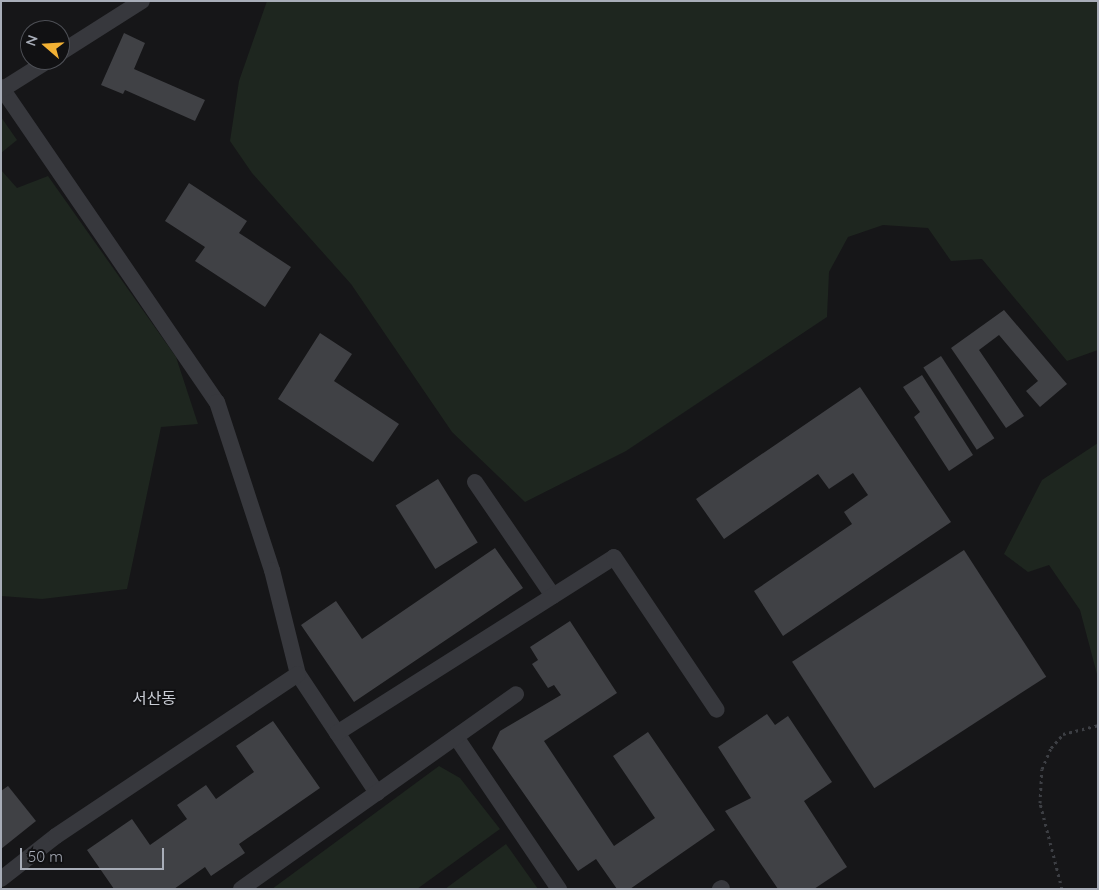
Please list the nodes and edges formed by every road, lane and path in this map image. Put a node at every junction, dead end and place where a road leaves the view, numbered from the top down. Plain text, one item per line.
1 (142, 1) edge
2 (70, 47) edge
3 (32, 70) edge
4 (2, 88) edge
5 (475, 482) dead end
6 (553, 596) junction
7 (298, 674) junction
8 (516, 694) dead end
9 (717, 710) dead end
10 (1098, 725) edge
11 (337, 733) junction
12 (456, 737) junction
13 (377, 793) junction
14 (1, 879) edge
15 (241, 889) edge
16 (559, 889) edge
17 (1062, 889) edge

1 - 2 street
3 - 4 street
4 - 7 street
5 - 6 street
6 - 9 street
6 - 11 street
7 - 11 street
7 - 14 street
8 - 12 street
10 - 17 path
11 - 13 street
12 - 13 street
12 - 16 street
13 - 15 street

